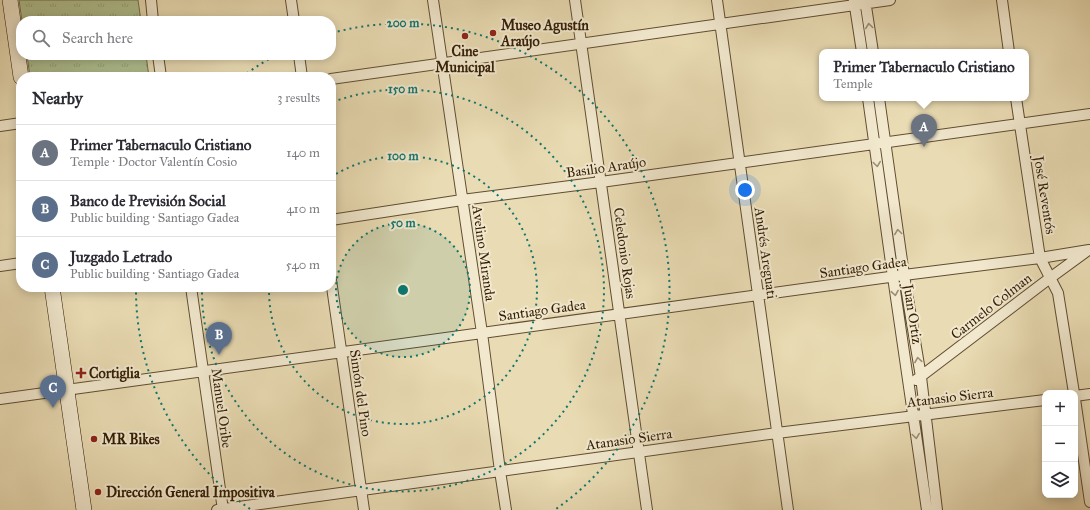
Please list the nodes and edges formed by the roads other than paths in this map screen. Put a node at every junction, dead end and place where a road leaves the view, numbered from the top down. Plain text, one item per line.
1 (10, 0) edge
2 (150, 0) edge
3 (291, 0) edge
4 (433, 0) edge
5 (576, 0) edge
6 (717, 0) edge
7 (890, 0) edge
8 (1002, 0) edge
9 (855, 2) edge
10 (865, 2) edge
11 (153, 16) edge
12 (293, 16) edge
13 (720, 24) junction
14 (16, 42) edge
15 (582, 44) junction
16 (862, 49) edge
17 (873, 49) edge
18 (1009, 49) edge
19 (19, 60) edge
20 (159, 60) edge
21 (300, 60) edge
22 (442, 63) junction
23 (20, 72) edge
24 (160, 72) edge
25 (301, 72) edge
26 (336, 78) edge
27 (868, 101) edge
28 (879, 101) edge
29 (1016, 101) edge
30 (1090, 114) edge
31 (16, 124) edge
32 (1020, 124) junction
33 (0, 126) edge
34 (885, 143) junction
35 (874, 144) junction
36 (740, 163) junction
37 (601, 182) junction
38 (462, 200) junction
39 (336, 219) edge
40 (1089, 250) edge
41 (1040, 258) junction
42 (16, 264) edge
43 (0, 266) edge
44 (904, 275) junction
45 (893, 277) junction
46 (1050, 278) junction
47 (53, 292) edge
48 (192, 292) edge
49 (333, 292) edge
50 (758, 295) junction
51 (619, 314) junction
52 (482, 333) junction
53 (341, 353) junction
54 (203, 372) junction
55 (920, 377) junction
56 (909, 385) junction
57 (67, 390) junction
58 (1074, 390) edge
59 (1090, 394) edge
60 (1078, 396) edge
61 (0, 400) edge
62 (1042, 400) edge
63 (925, 415) junction
64 (914, 416) junction
65 (1078, 420) edge
66 (777, 433) junction
67 (639, 452) junction
68 (500, 471) junction
69 (361, 490) junction
70 (1090, 502) edge
71 (84, 510) edge
72 (221, 510) edge
73 (364, 510) edge
74 (506, 510) edge
75 (647, 510) edge
76 (788, 510) edge
77 (927, 510) edge
78 (937, 510) edge

1 - 14 street
2 - 11 street
3 - 12 street
4 - 22 street, Avelino Miranda
5 - 15 street, Celedonio Rojas
6 - 13 street, Andrés Areguati
7 - 10 street
8 - 18 street
9 - 10 street
9 - 13 street
9 - 16 street
17 -> 10 street
13 - 15 street
13 - 36 street, Andrés Areguati
15 - 22 street
15 - 37 street, Celedonio Rojas
19 - 23 street
20 - 24 street
21 - 25 street
22 - 26 street
22 - 38 street, Avelino Miranda
27 - 35 street, Juan Ortiz
28 - 34 street, Juan Ortiz
29 - 32 street, José Reventós
30 - 32 street, Basilio Araújo
31 - 33 street
32 - 34 street, Basilio Araújo
32 - 41 street, José Reventós
34 - 35 street, Basilio Araújo
44 -> 34 street, Juan Ortiz
35 - 36 street, Basilio Araújo
35 -> 45 street, Juan Ortiz
36 - 37 street, Basilio Araújo
36 - 50 street, Andrés Areguati
37 - 38 street, Basilio Araújo
37 - 51 street, Celedonio Rojas
38 - 39 street, Basilio Araújo
38 - 52 street, Avelino Miranda
40 - 41 street, Santiago Gadea
40 - 46 street, Carmelo Colman
41 - 44 street, Santiago Gadea
41 - 46 street, José Reventós
42 - 43 street
44 - 45 street, Santiago Gadea
55 -> 44 street, Juan Ortiz
45 - 50 street, Santiago Gadea
45 -> 56 street, Juan Ortiz
46 - 55 street, Carmelo Colman
46 - 58 street, José Reventós
47 - 57 street
48 - 54 street, Manuel Oribe
49 - 53 street, Simón del Pino
50 - 51 street, Santiago Gadea
50 - 66 street, Andrés Areguati
51 - 52 street, Santiago Gadea
51 - 67 street, Celedonio Rojas
52 - 53 street, Santiago Gadea
52 - 68 street, Avelino Miranda
53 - 54 street, Santiago Gadea
53 - 69 street, Simón del Pino
54 - 57 street, Santiago Gadea
54 - 72 street, Manuel Oribe
55 - 56 street, Carmelo Colman
55 - 63 street, Juan Ortiz
56 - 64 street, Juan Ortiz
57 - 61 street, Santiago Gadea
57 - 71 street
59 - 60 street
62 - 63 street, Atanasio Sierra
63 - 64 street, Atanasio Sierra
63 - 78 street, Juan Ortiz
64 - 66 street, Atanasio Sierra
64 -> 77 street, Juan Ortiz
65 - 70 street
66 - 67 street, Atanasio Sierra
66 - 76 street, Andrés Areguati
67 - 68 street, Atanasio Sierra
67 - 75 street, Celedonio Rojas
68 - 69 street, Atanasio Sierra
68 - 74 street, Avelino Miranda
69 - 72 street, Atanasio Sierra
69 - 73 street, Simón del Pino

